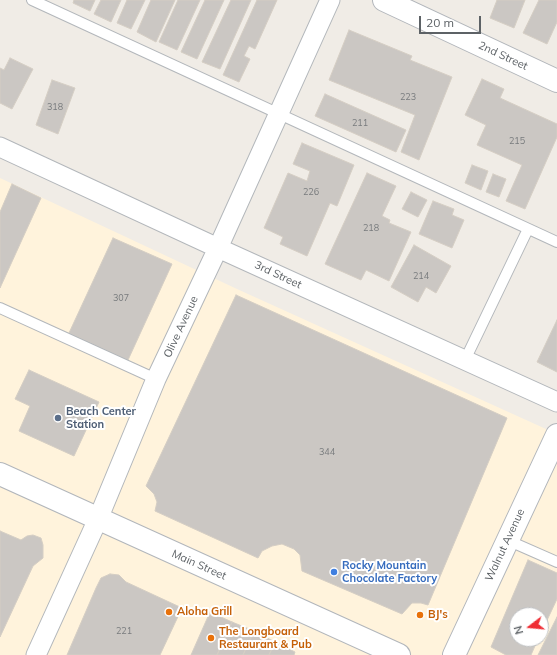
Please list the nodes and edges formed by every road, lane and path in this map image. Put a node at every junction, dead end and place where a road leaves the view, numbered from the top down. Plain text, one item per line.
1 (32, 0) edge
2 (330, 0) edge
3 (384, 0) edge
4 (557, 82) edge
5 (280, 114) junction
6 (0, 147) edge
7 (528, 229) junction
8 (557, 242) edge
9 (218, 248) junction
10 (0, 308) edge
11 (465, 360) junction
12 (156, 379) junction
13 (557, 402) edge
14 (557, 435) edge
15 (0, 474) edge
16 (98, 519) junction
17 (507, 540) junction
18 (557, 562) edge
19 (36, 655) edge
20 (399, 655) edge
21 (454, 655) edge

1 - 5 lane
2 - 5 street, Olive Avenue
3 - 4 street, 2nd Street
5 - 7 lane
5 - 9 street, Olive Avenue
6 - 9 street, 3rd Street
7 - 8 lane
7 - 11 lane
9 - 11 street, 3rd Street
9 - 12 street, Olive Avenue
10 - 12 lane
11 - 13 street, 3rd Street
12 - 16 street, Olive Avenue
14 - 17 street, Walnut Avenue
15 - 16 street, Main Street
16 - 19 street, Olive Avenue
16 - 20 street, Main Street
17 - 18 lane
17 - 21 street, Walnut Avenue

